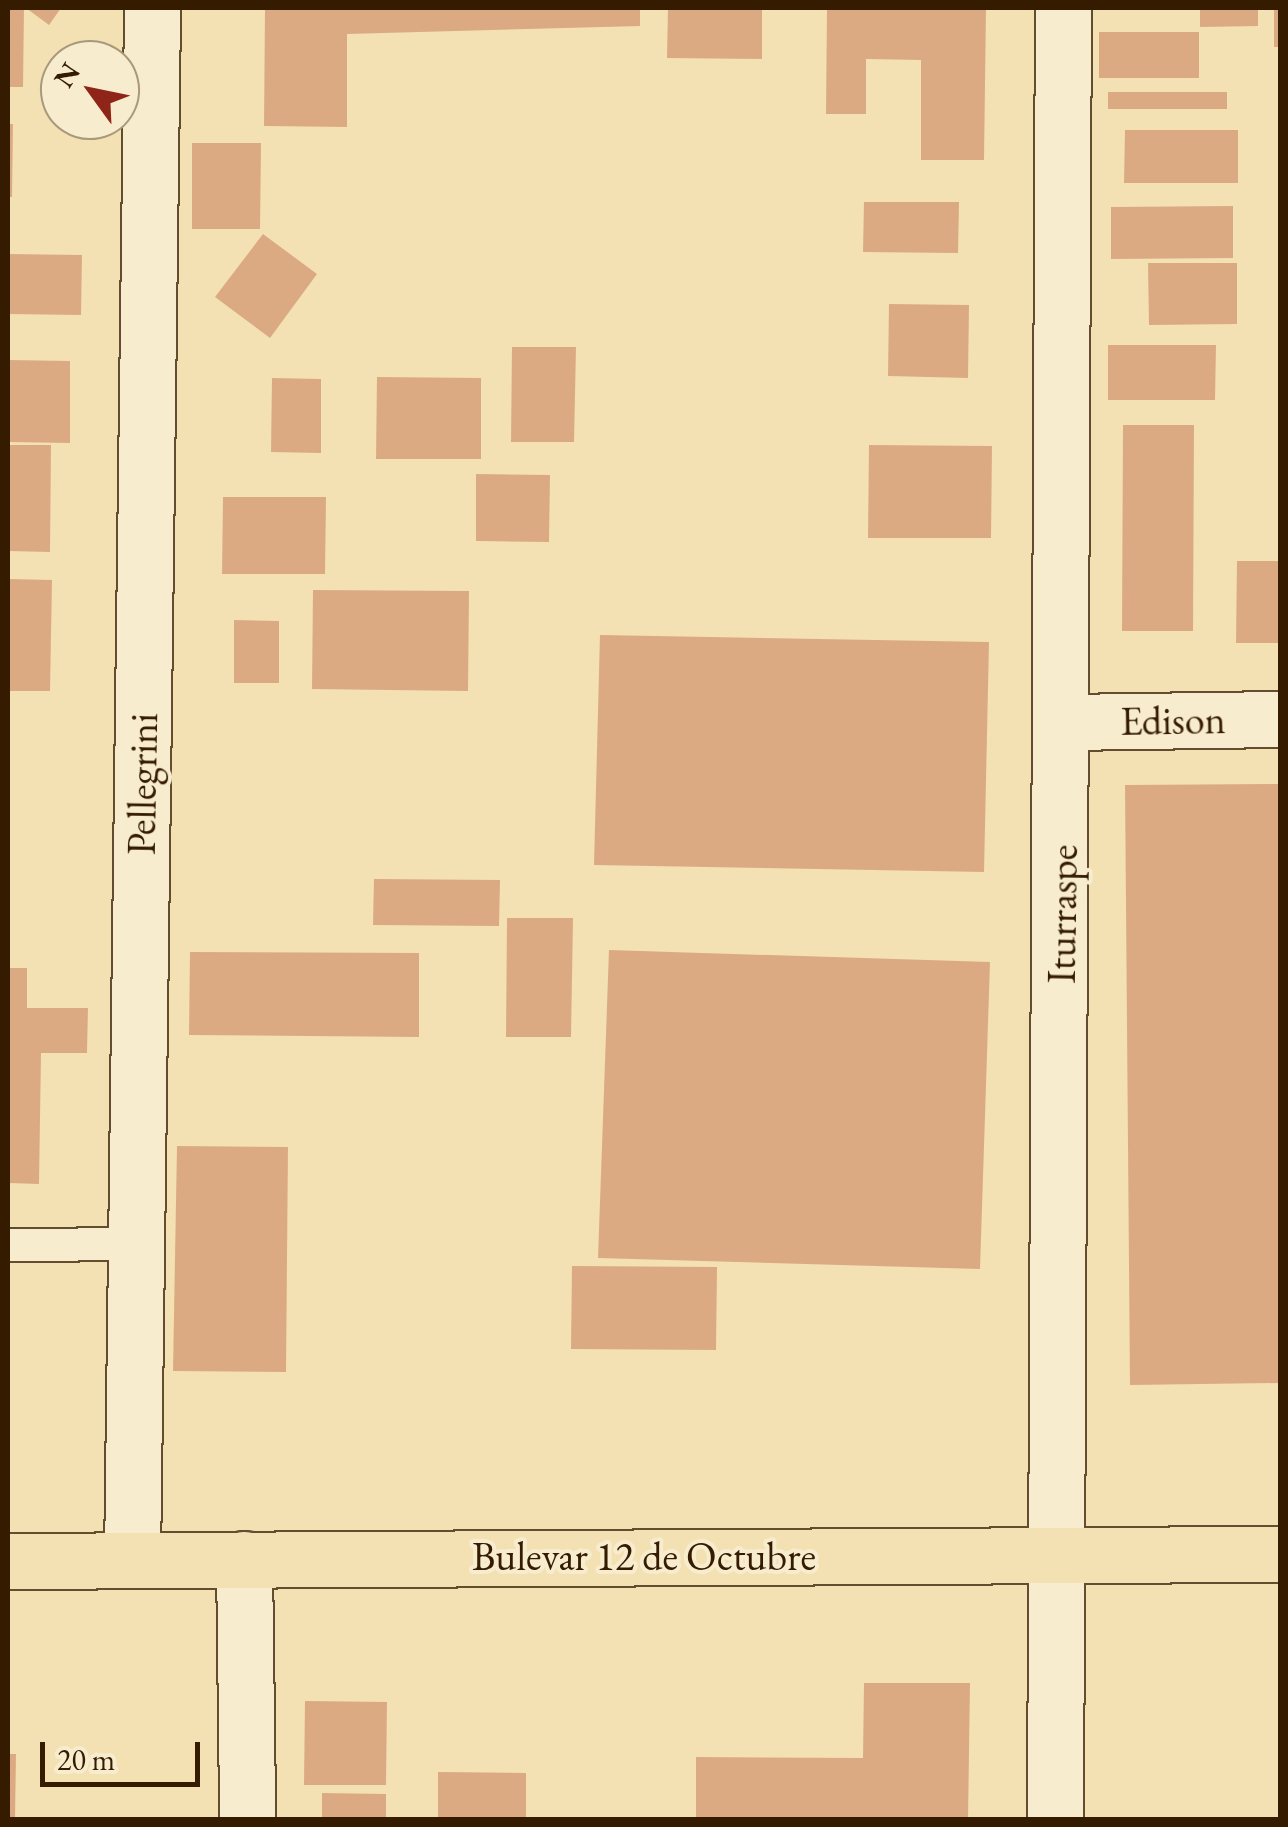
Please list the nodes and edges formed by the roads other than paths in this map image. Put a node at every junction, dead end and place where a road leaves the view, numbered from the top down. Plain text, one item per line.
1 (152, 8) edge
2 (1063, 8) edge
3 (1280, 719) edge
4 (1064, 722) junction
5 (136, 1244) junction
6 (8, 1245) edge
7 (1055, 1554) junction
8 (1280, 1554) edge
9 (244, 1559) junction
10 (132, 1560) junction
11 (8, 1561) edge
12 (247, 1820) edge
13 (1055, 1820) edge

1 - 5 street, Pellegrini
2 - 4 street, Iturraspe
3 - 4 street, Edison
4 - 7 street, Iturraspe
5 - 6 lane
5 - 10 street, Pellegrini
7 - 8 highway, Bulevar 12 de Octubre
7 - 9 highway, Bulevar 12 de Octubre
7 - 13 street, Iturraspe
9 - 10 highway, Bulevar 12 de Octubre
9 - 12 street
10 - 11 highway, Bulevar 12 de Octubre

